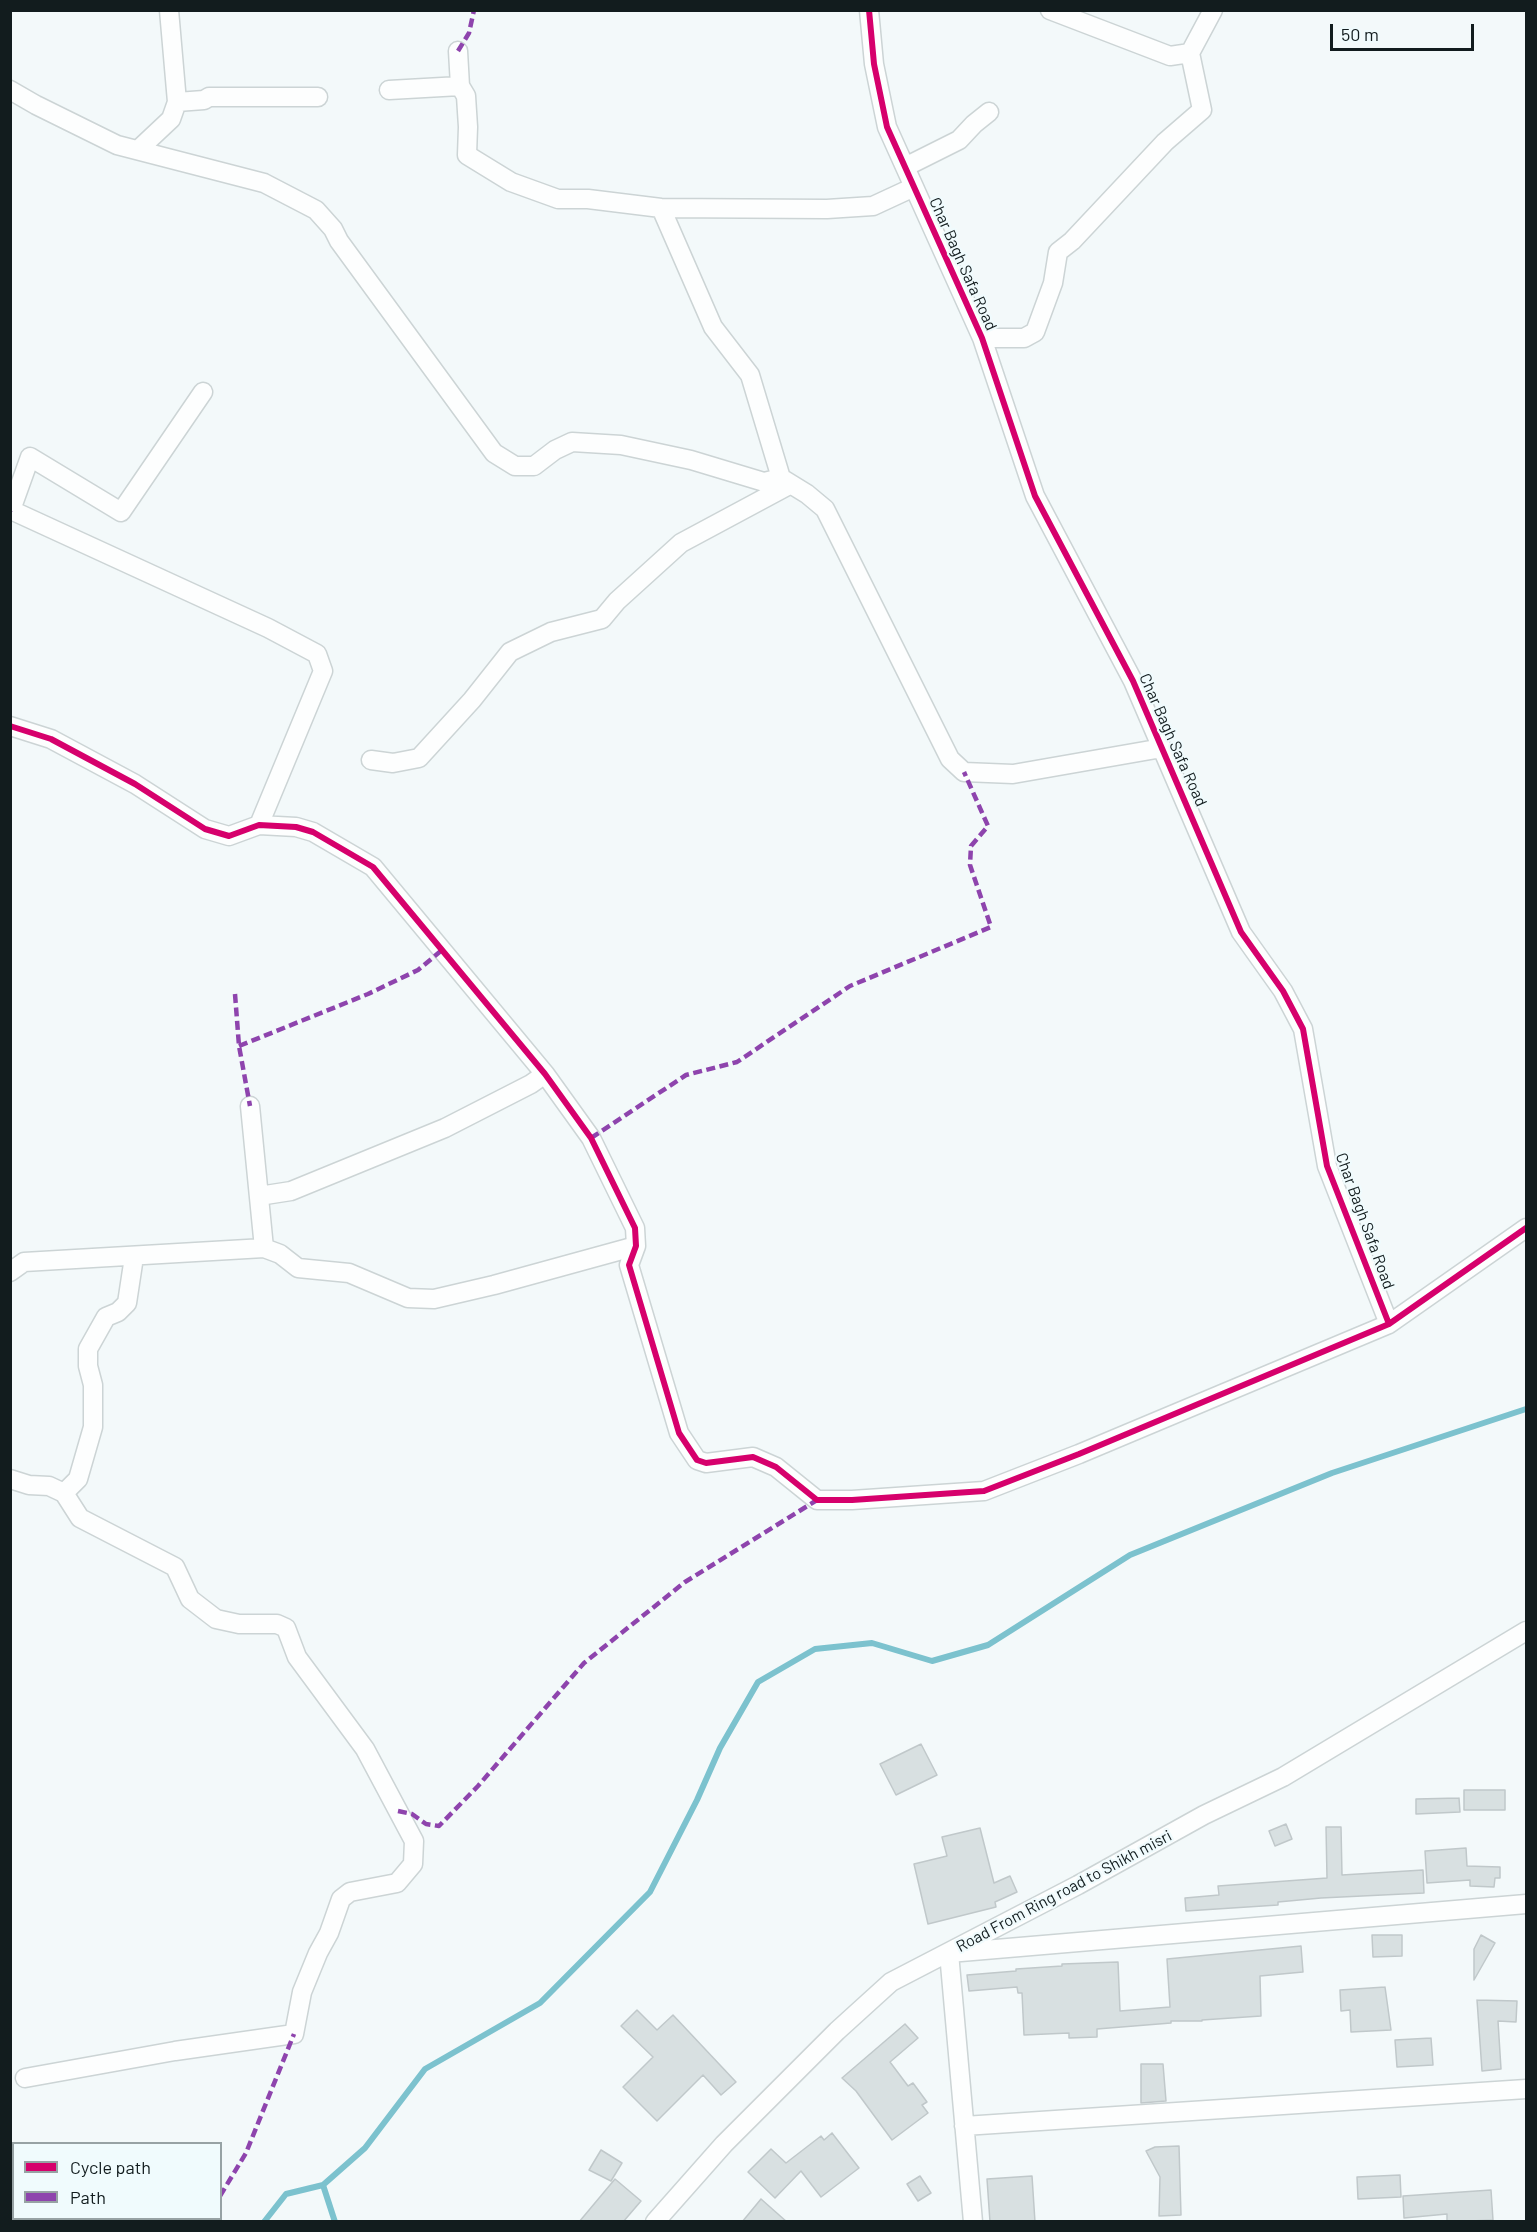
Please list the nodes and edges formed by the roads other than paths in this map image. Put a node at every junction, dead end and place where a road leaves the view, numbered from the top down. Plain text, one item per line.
1 (169, 10) edge
2 (869, 10) edge
3 (1050, 10) edge
4 (1213, 10) edge
5 (458, 51) dead end
6 (1190, 53) junction
7 (460, 86) junction
8 (10, 90) edge
9 (389, 90) dead end
10 (318, 97) dead end
11 (177, 102) junction
12 (989, 112) dead end
13 (138, 150) junction
14 (905, 167) junction
15 (914, 187) junction
16 (661, 208) junction
17 (982, 338) junction
18 (203, 392) dead end
19 (786, 481) junction
20 (10, 726) edge
21 (1162, 748) junction
22 (371, 760) dead end
23 (260, 825) junction
24 (545, 1074) junction
25 (250, 1106) dead end
26 (259, 1196) junction
27 (1527, 1228) edge
28 (636, 1246) junction
29 (264, 1248) junction
30 (134, 1257) junction
31 (10, 1272) edge
32 (1389, 1324) junction
33 (10, 1479) edge
34 (64, 1493) junction
35 (1527, 1631) edge
36 (1527, 1904) edge
37 (949, 1953) junction
38 (25, 2078) dead end
39 (1527, 2089) edge
40 (964, 2126) junction
41 (655, 2222) edge
42 (973, 2222) edge

1 - 11 street
2 - 14 street, Char Bagh Safa Road
3 - 6 street
4 - 6 street
5 - 7 street
6 - 17 street
7 - 9 street
7 - 16 street
8 - 13 street
10 - 11 street
11 - 13 street
12 - 14 street
13 - 19 street
14 - 15 street, Char Bagh Safa Road
15 - 16 street
15 - 17 street, Char Bagh Safa Road
16 - 19 street
17 - 21 street, Char Bagh Safa Road
18 - 23 street
19 - 21 street
19 - 22 street
20 - 23 street
21 - 32 street, Char Bagh Safa Road
23 - 24 street
24 - 26 street
24 - 28 street
25 - 26 street
26 - 29 street
27 - 32 street
28 - 29 street
28 - 32 street
29 - 30 street
30 - 31 street
30 - 34 street
33 - 34 street
34 - 38 street
35 - 37 street, Road From Ring road to Shikh misri
36 - 37 street
37 - 40 street
37 - 41 street, Road From Ring road to Shikh misri
39 - 40 street
40 - 42 street

